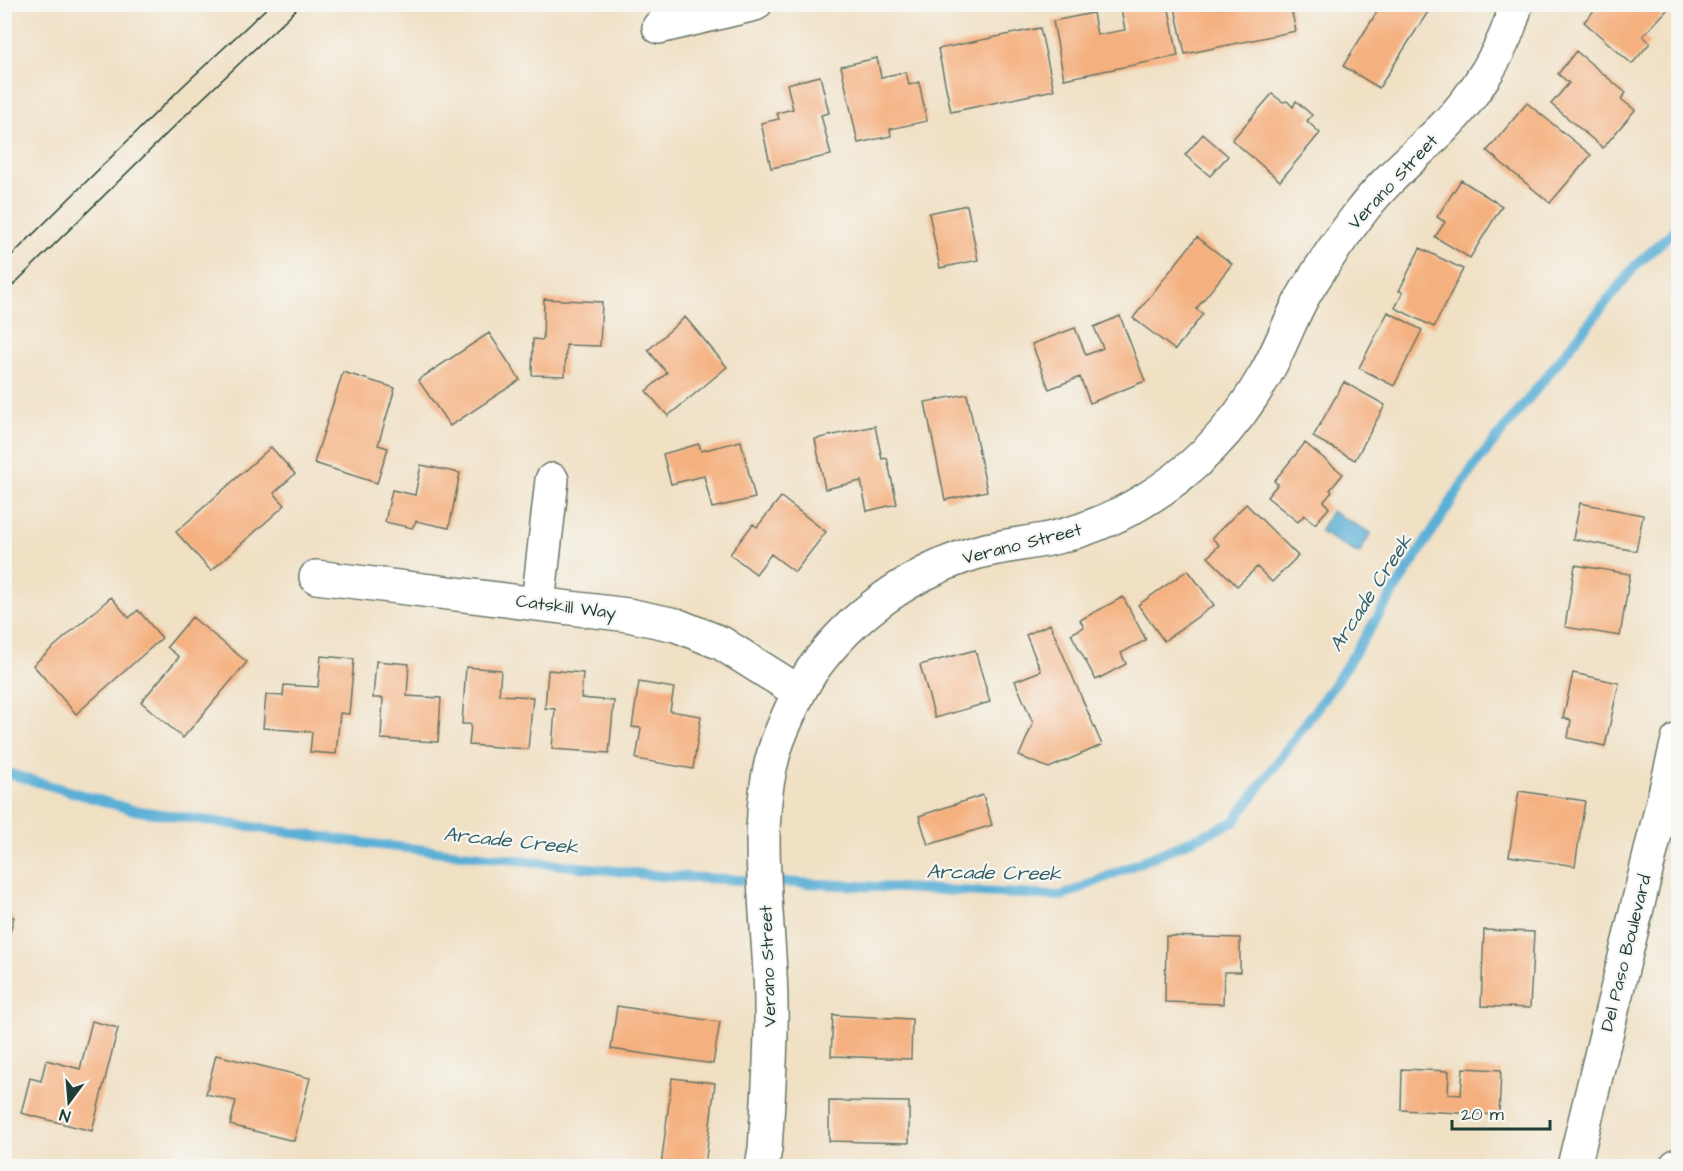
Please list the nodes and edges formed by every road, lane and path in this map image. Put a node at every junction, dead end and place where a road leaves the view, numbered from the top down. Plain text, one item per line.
1 (755, 4) edge
2 (1516, 4) edge
3 (659, 27) dead end
4 (552, 480) dead end
5 (316, 577) dead end
6 (538, 604) junction
7 (799, 692) junction
8 (1678, 740) edge
9 (762, 1167) edge
10 (1574, 1167) edge

1 - 3 street
2 - 7 street, Verano Street
4 - 6 street
5 - 6 street, Catskill Way
6 - 7 street, Catskill Way
7 - 9 street, Verano Street
8 - 10 street, Del Paso Boulevard

